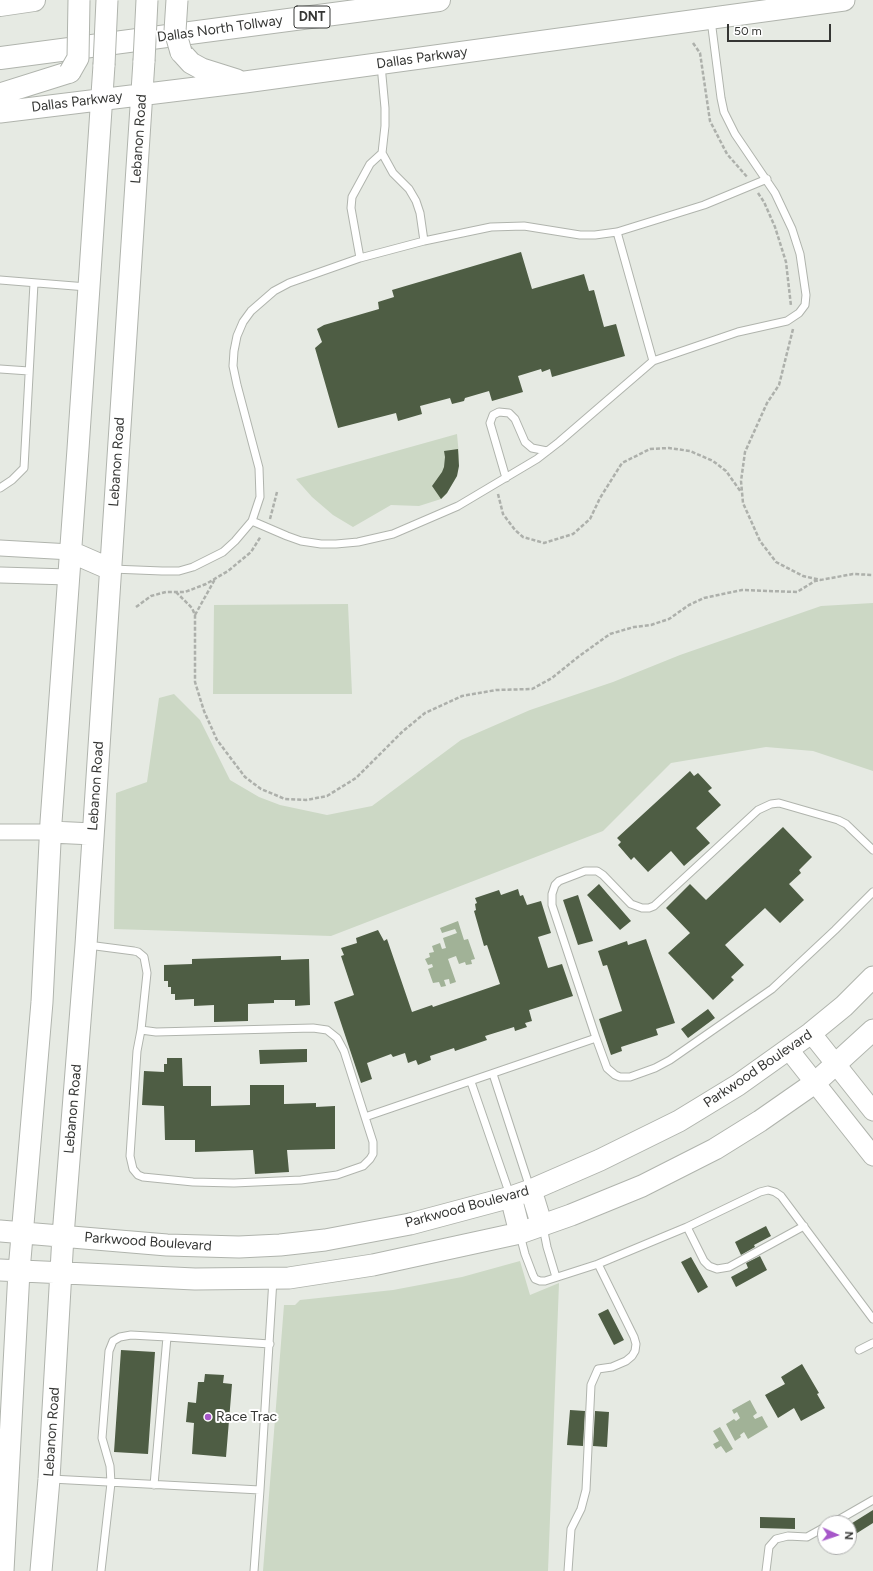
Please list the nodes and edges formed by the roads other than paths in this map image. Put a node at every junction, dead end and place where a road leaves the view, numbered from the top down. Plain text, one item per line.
1 (34, 0) edge
2 (79, 0) edge
3 (107, 0) edge
4 (147, 0) edge
5 (177, 0) edge
6 (439, 0) edge
7 (844, 0) edge
8 (0, 5) edge
9 (711, 18) junction
10 (0, 58) edge
11 (381, 63) junction
12 (245, 82) junction
13 (0, 94) edge
14 (142, 94) junction
15 (101, 99) junction
16 (0, 112) edge
17 (382, 153) junction
18 (766, 179) junction
19 (617, 232) junction
20 (424, 241) junction
21 (360, 258) junction
22 (0, 280) edge
23 (34, 283) junction
24 (89, 287) junction
25 (653, 361) junction
26 (0, 369) edge
27 (29, 371) junction
28 (547, 451) junction
29 (506, 478) junction
30 (0, 488) edge
31 (252, 521) junction
32 (0, 548) edge
33 (71, 552) junction
34 (110, 569) junction
35 (0, 575) edge
36 (69, 577) junction
37 (0, 832) edge
38 (51, 832) junction
39 (93, 834) junction
40 (873, 850) edge
41 (873, 892) edge
42 (86, 945) junction
43 (873, 977) edge
44 (140, 1030) junction
45 (873, 1030) edge
46 (811, 1033) junction
47 (596, 1038) junction
48 (789, 1050) junction
49 (835, 1065) junction
50 (493, 1074) junction
51 (470, 1082) junction
52 (816, 1082) junction
53 (873, 1111) edge
54 (365, 1117) junction
55 (873, 1156) edge
56 (531, 1190) junction
57 (511, 1197) junction
58 (542, 1226) junction
59 (804, 1226) junction
60 (688, 1227) junction
61 (0, 1231) edge
62 (23, 1232) junction
63 (520, 1233) junction
64 (63, 1236) junction
65 (598, 1264) junction
66 (10, 1270) edge
67 (62, 1273) junction
68 (556, 1277) junction
69 (273, 1279) junction
70 (873, 1319) edge
71 (167, 1337) junction
72 (873, 1343) edge
73 (270, 1344) junction
74 (859, 1350) dead end
75 (49, 1479) junction
76 (112, 1483) junction
77 (154, 1485) junction
78 (260, 1490) junction
79 (873, 1500) edge
80 (847, 1515) edge
81 (817, 1531) edge
82 (3, 1571) edge
83 (41, 1571) edge
84 (102, 1571) edge
85 (254, 1571) edge
86 (568, 1571) edge
87 (766, 1571) edge

1 - 8 highway
2 - 13 main road, bridge
3 - 15 main road, bridge
4 - 14 main road, Lebanon Road, bridge
5 - 12 main road, bridge
6 - 10 highway, Dallas North Tollway / DNT
7 - 9 main road, Dallas Parkway
9 - 11 main road, Dallas Parkway
9 - 18 lane
11 - 12 main road, Dallas Parkway
11 - 17 lane
12 - 14 main road, Dallas Parkway
14 - 15 main road, Dallas Parkway
14 - 34 main road, Lebanon Road
15 - 16 main road, Dallas Parkway
15 - 24 main road
17 - 20 lane
17 - 21 lane
18 - 19 lane
18 - 25 lane
19 - 20 lane
19 - 25 lane
20 - 21 lane
21 - 31 lane
22 - 23 lane
23 - 24 lane
23 - 27 lane
24 - 33 main road
25 - 28 lane
26 - 27 lane
27 - 30 lane
28 - 29 lane
28 - 29 lane
29 - 31 lane
31 - 34 lane
32 - 33 street
33 - 34 main road
33 - 36 main road
34 - 36 main road
34 - 39 main road, Lebanon Road
35 - 36 street
36 - 38 main road
37 - 38 street
38 - 39 main road
38 - 62 main road
39 - 42 main road, Lebanon Road
40 - 47 lane
41 - 47 lane
42 - 44 lane
42 - 64 main road, Lebanon Road
43 - 46 main road, Parkwood Boulevard
44 - 54 lane
44 - 54 lane
45 - 49 main road
46 - 48 main road, Parkwood Boulevard
46 - 49 street
47 - 50 lane
48 - 52 street
48 - 56 main road, Parkwood Boulevard
49 - 52 main road
49 - 53 street
50 - 51 lane
50 - 56 lane
51 - 54 lane
51 - 57 lane
52 - 55 street
52 - 58 main road
56 - 57 main road, Parkwood Boulevard
56 - 58 main road
57 - 63 main road
57 - 64 main road, Parkwood Boulevard
58 - 63 main road
58 - 68 lane
59 - 60 lane
59 - 60 lane
59 - 70 lane
60 - 65 lane
61 - 62 main road, Parkwood Boulevard
62 - 64 main road, Parkwood Boulevard
62 - 66 main road
63 - 68 lane
63 - 69 main road
64 - 67 main road, Lebanon Road
65 - 68 lane
65 - 86 lane
66 - 67 main road
66 - 82 main road
67 - 69 main road
67 - 75 main road, Lebanon Road
69 - 73 lane
71 - 73 lane
71 - 76 lane
71 - 77 lane
72 - 74 lane
73 - 78 lane
75 - 76 lane
75 - 83 main road, Lebanon Road
76 - 77 lane
76 - 84 lane
77 - 78 lane
78 - 85 lane
79 - 80 lane
81 - 87 lane

